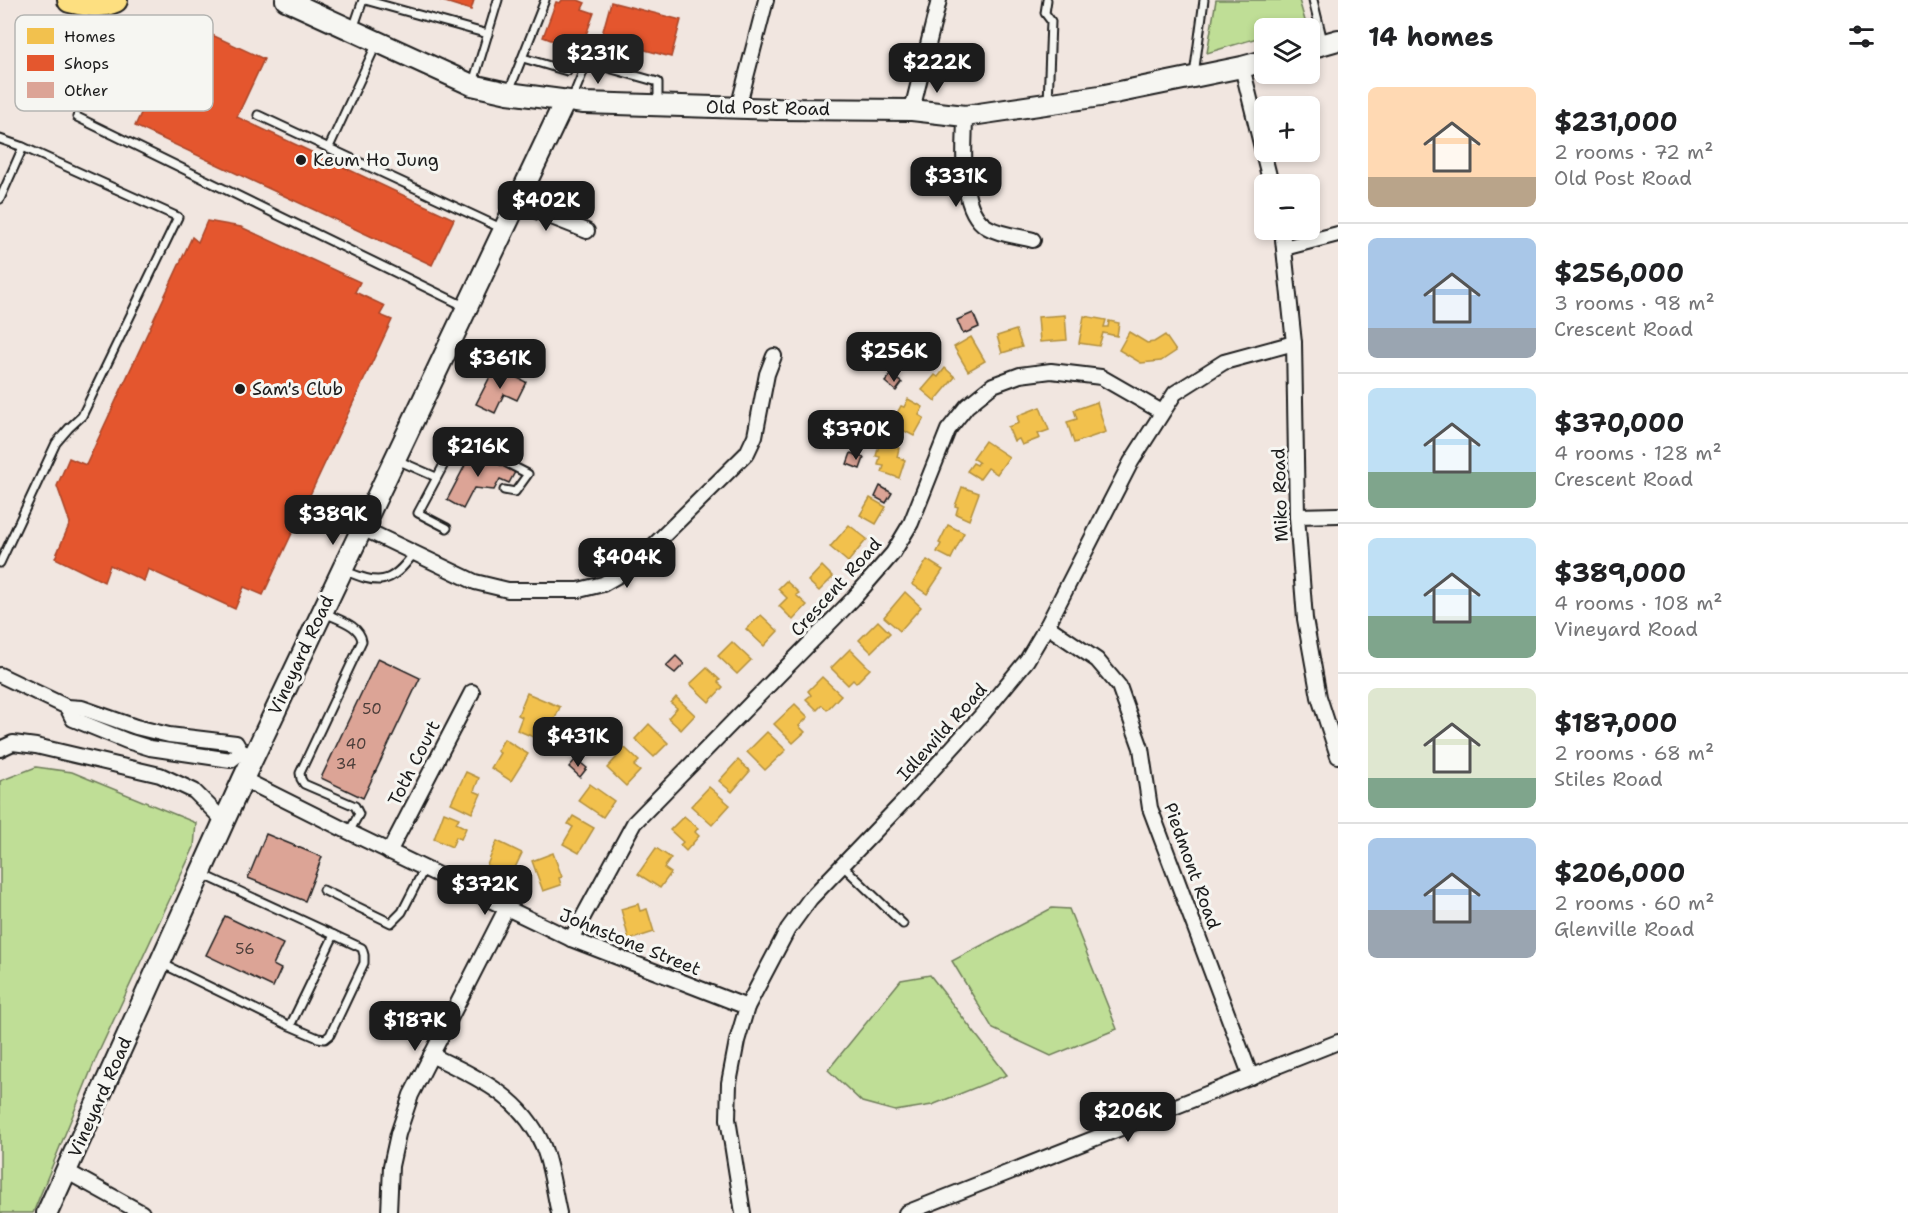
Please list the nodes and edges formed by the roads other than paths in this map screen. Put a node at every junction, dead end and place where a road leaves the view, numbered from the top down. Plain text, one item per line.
1 (70, 0) edge
2 (115, 0) edge
3 (286, 0) edge
4 (364, 0) edge
5 (498, 0) edge
6 (545, 0) edge
7 (766, 0) edge
8 (939, 0) edge
9 (1047, 0) edge
10 (1204, 0) edge
11 (1313, 0) edge
12 (352, 31) junction
13 (488, 34) junction
14 (378, 42) junction
15 (1324, 44) edge
16 (522, 58) junction
17 (1254, 64) edge
18 (1242, 68) junction
19 (567, 71) dead end
20 (1194, 78) junction
21 (472, 85) junction
22 (508, 93) junction
23 (568, 101) junction
24 (1048, 103) junction
25 (658, 105) junction
26 (738, 108) junction
27 (912, 110) junction
28 (258, 115) dead end
29 (964, 116) junction
30 (77, 117) dead end
31 (0, 139) edge
32 (23, 147) junction
33 (329, 147) junction
34 (1268, 174) edge
35 (0, 199) edge
36 (516, 203) junction
37 (504, 229) junction
38 (587, 231) dead end
39 (1338, 234) edge
40 (1033, 240) dead end
41 (1283, 240) edge
42 (1284, 248) junction
43 (467, 307) junction
44 (1294, 342) junction
45 (774, 356) dead end
46 (1162, 412) junction
47 (395, 459) junction
48 (436, 477) junction
49 (504, 490) dead end
50 (1338, 514) edge
51 (1297, 516) junction
52 (362, 528) junction
53 (447, 528) dead end
54 (414, 553) junction
55 (0, 563) edge
56 (342, 569) junction
57 (322, 611) junction
58 (1047, 626) junction
59 (0, 675) edge
60 (472, 692) dead end
61 (0, 749) edge
62 (248, 754) junction
63 (1338, 756) edge
64 (243, 778) junction
65 (224, 821) junction
66 (349, 832) junction
67 (389, 852) junction
68 (843, 866) junction
69 (423, 869) junction
70 (201, 874) junction
71 (323, 890) dead end
72 (506, 909) junction
73 (903, 924) dead end
74 (334, 935) junction
75 (571, 939) junction
76 (160, 963) junction
77 (747, 1007) junction
78 (290, 1026) junction
79 (1338, 1042) edge
80 (431, 1055) junction
81 (1251, 1077) junction
82 (66, 1171) junction
83 (47, 1213) edge
84 (142, 1213) edge
85 (389, 1213) edge
86 (559, 1213) edge
87 (743, 1213) edge
88 (906, 1213) edge

1 - 2 highway
3 - 12 street, Old Post Road
4 - 12 lane
4 - 13 lane
5 - 13 lane
6 - 16 lane
7 - 26 street
8 - 27 street
9 - 24 lane
10 - 20 lane
11 - 15 lane
12 - 14 street, Old Post Road
13 - 21 lane
14 - 21 street, Old Post Road
14 - 33 lane
16 - 19 lane
16 - 22 lane
17 - 18 street, Old Post Road
18 - 20 street, Old Post Road
18 - 34 street
20 - 24 street, Old Post Road
21 - 22 street, Old Post Road
22 - 23 street, Old Post Road
23 - 25 street, Old Post Road
23 - 25 lane
23 - 36 street, Vineyard Road
24 - 29 street, Old Post Road
25 - 26 street, Old Post Road
26 - 27 street, Old Post Road
27 - 29 street, Old Post Road
28 - 33 lane
29 - 40 street
30 - 43 lane
31 - 32 lane
32 - 35 lane
32 - 55 lane
33 - 37 lane
36 - 37 street, Vineyard Road
36 - 38 street
37 - 43 street, Vineyard Road
39 - 42 street
41 - 42 street, Miko Road
42 - 44 street, Miko Road
43 - 47 street, Vineyard Road
44 - 46 street, Idlewild Road
44 - 51 street, Miko Road
45 - 54 street
46 - 58 street, Idlewild Road
46 - 75 street, Crescent Road
47 - 48 lane
47 - 52 street, Vineyard Road
48 - 49 lane
48 - 53 lane
50 - 51 street
51 - 63 street, Miko Road
52 - 54 street
52 - 56 street, Vineyard Road
54 - 56 lane
56 - 57 street, Vineyard Road
57 - 62 street, Vineyard Road
57 - 66 lane
58 - 68 street, Idlewild Road
58 - 81 street, Piedmont Road
59 - 62 street
60 - 67 street, Toth Court
61 - 65 street
62 - 64 street, Vineyard Road
64 - 65 street, Vineyard Road
64 - 66 street, Johnstone Street
65 - 70 street, Vineyard Road
66 - 67 street, Johnstone Street
67 - 69 street, Johnstone Street
68 - 73 lane
68 - 77 street, Idlewild Road
69 - 71 lane
69 - 72 street, Johnstone Street
70 - 74 lane
70 - 76 street, Vineyard Road
72 - 75 street, Johnstone Street
72 - 80 street
74 - 78 lane
74 - 78 lane
75 - 77 street, Johnstone Street
76 - 78 lane
76 - 82 street, Vineyard Road
77 - 87 street, Idlewild Road
79 - 81 street
80 - 85 street
80 - 86 street
81 - 88 street
82 - 83 street, Vineyard Road
82 - 84 street

